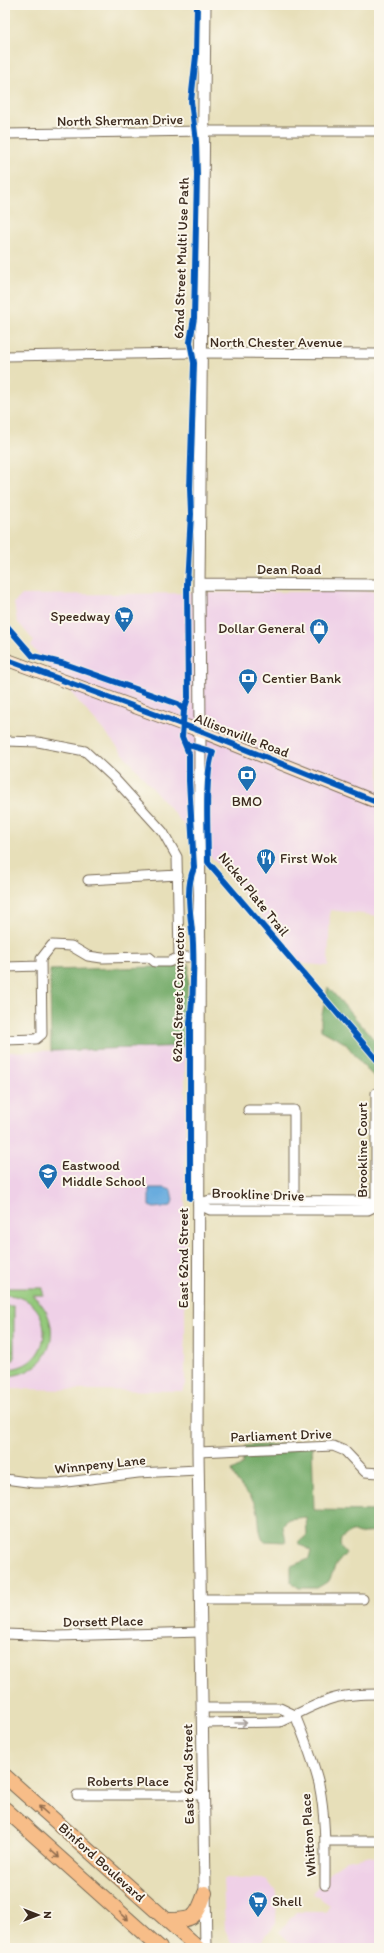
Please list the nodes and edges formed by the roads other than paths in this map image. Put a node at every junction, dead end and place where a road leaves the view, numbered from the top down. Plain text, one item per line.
1 (205, 5) edge
2 (204, 131) junction
3 (379, 131) edge
4 (5, 134) edge
5 (201, 354) junction
6 (379, 354) edge
7 (5, 356) edge
8 (199, 584) junction
9 (379, 584) edge
10 (5, 659) edge
11 (200, 731) junction
12 (5, 741) edge
13 (379, 803) edge
14 (178, 875) junction
15 (88, 880) dead end
16 (179, 957) junction
17 (199, 957) junction
18 (41, 966) junction
19 (5, 967) edge
20 (5, 1040) edge
21 (376, 1093) dead end
22 (248, 1110) dead end
23 (198, 1204) junction
24 (294, 1205) junction
25 (377, 1206) edge
26 (198, 1452) junction
27 (198, 1470) junction
28 (379, 1473) edge
29 (5, 1479) edge
30 (200, 1599) junction
31 (363, 1599) dead end
32 (201, 1632) junction
33 (5, 1634) edge
34 (379, 1694) edge
35 (202, 1708) junction
36 (295, 1714) junction
37 (202, 1723) junction
38 (5, 1776) edge
39 (77, 1795) dead end
40 (203, 1795) junction
41 (5, 1809) edge
42 (325, 1840) junction
43 (379, 1841) edge
44 (325, 1885) dead end
45 (205, 1893) junction
46 (167, 1920) junction
47 (160, 1948) edge
48 (198, 1948) edge
49 (206, 1948) edge

1 - 2 street, East 62nd Street
2 - 3 street, North Sherman Drive
2 - 4 street, North Sherman Drive
2 - 5 street, East 62nd Street
5 - 6 street, North Chester Avenue
5 - 7 street, North Chester Avenue
5 - 8 street, East 62nd Street
8 - 9 street, Dean Road
8 - 11 street, East 62nd Street
10 - 11 main road, Allisonville Road
11 - 13 main road, Allisonville Road
11 - 17 street, East 62nd Street
12 - 14 street
14 - 15 street
14 - 16 street
16 - 17 street
16 - 18 street
17 - 23 street, East 62nd Street
18 - 19 street
18 - 20 street
21 - 25 street, Brookline Court
22 - 24 street
23 - 24 street, Brookline Drive
23 - 26 street, East 62nd Street
24 - 25 street, Brookline Drive
26 - 27 street, East 62nd Street
26 - 28 street, Parliament Drive
27 - 29 street, Winnpeny Lane
27 - 30 street, East 62nd Street
30 - 31 street
30 - 32 street, East 62nd Street
32 - 33 street, Dorsett Place
32 - 35 street, East 62nd Street
34 - 36 street
35 - 36 street
35 - 37 street, East 62nd Street
37 -> 36 street
36 - 42 street, Whitton Place
37 - 40 street, East 62nd Street
46 -> 38 main road, Binford Boulevard
39 - 40 street, Roberts Place
40 - 45 street, East 62nd Street
41 -> 47 main road, Binford Boulevard
42 - 43 street
42 - 44 street, Whitton Place
45 - 46 main road
45 - 49 street, East 62nd Street
46 - 48 main road, Binford Boulevard

